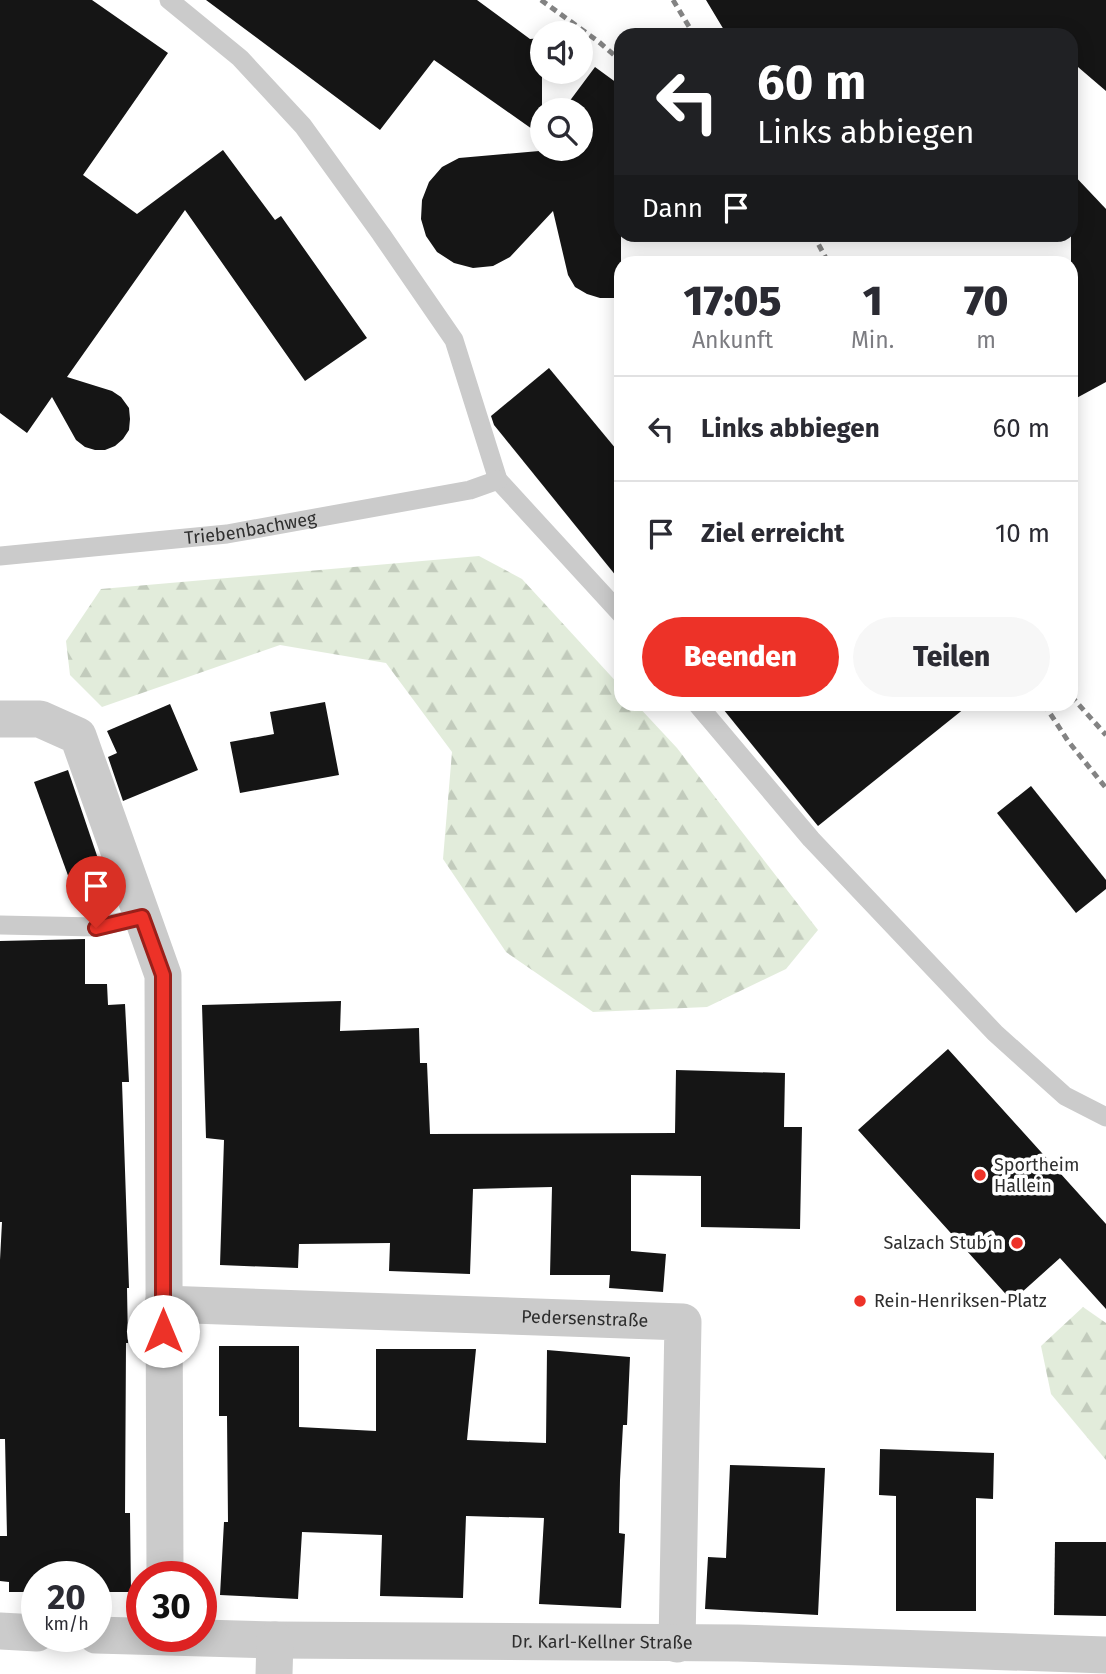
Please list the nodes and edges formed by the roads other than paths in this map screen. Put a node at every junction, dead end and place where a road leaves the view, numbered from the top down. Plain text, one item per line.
1 (169, 0) edge
2 (498, 480) junction
3 (0, 556) edge
4 (614, 606) edge
5 (703, 711) edge
6 (0, 719) edge
7 (142, 917) junction
8 (0, 925) edge
9 (1106, 1117) edge
10 (163, 1304) junction
11 (165, 1561) edge
12 (0, 1631) edge
13 (21, 1632) edge
14 (677, 1644) junction
15 (217, 1646) edge
16 (1106, 1655) edge
17 (275, 1657) edge

1 - 2 lane
2 - 3 lane, Triebenbachweg
2 - 4 lane
5 - 9 lane
6 - 7 street
7 - 8 lane
7 - 10 street
10 - 11 street
10 - 14 street, Pedersenstraße
12 - 13 street
14 - 16 street, Dr. Karl-Kellner Straße
14 - 17 street, Dr. Karl-Kellner Straße
15 - 17 street, Dr. Karl-Kellner Straße

